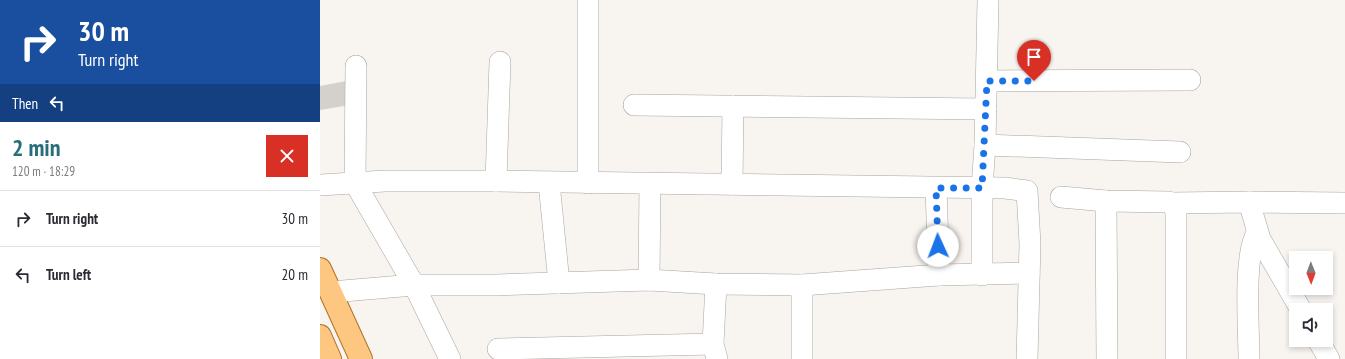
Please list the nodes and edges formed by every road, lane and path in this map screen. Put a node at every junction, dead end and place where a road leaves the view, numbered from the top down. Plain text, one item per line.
1 (588, 0) edge
2 (988, 0) edge
3 (500, 62) dead end
4 (356, 66) dead end
5 (1190, 80) dead end
6 (987, 81) junction
7 (634, 105) dead end
8 (733, 106) junction
9 (986, 109) junction
10 (985, 145) junction
11 (1180, 152) dead end
12 (496, 182) junction
13 (355, 183) junction
14 (549, 183) junction
15 (588, 183) junction
16 (650, 184) junction
17 (732, 184) junction
18 (320, 185) edge
19 (936, 188) junction
20 (982, 188) junction
21 (1061, 197) dead end
22 (1106, 201) junction
23 (1249, 202) junction
24 (1172, 203) junction
25 (1345, 203) edge
26 (1257, 233) junction
27 (320, 269) edge
28 (1029, 273) junction
29 (939, 275) junction
30 (982, 275) junction
31 (650, 280) junction
32 (559, 283) junction
33 (716, 284) junction
34 (414, 285) junction
35 (802, 285) junction
36 (331, 292) junction
37 (1297, 303) edge
38 (320, 336) edge
39 (1322, 347) edge
40 (498, 349) dead end
41 (715, 352) edge
42 (330, 359) edge
43 (361, 359) edge
44 (450, 359) edge
45 (802, 359) edge
46 (1027, 359) edge
47 (1107, 359) edge
48 (1176, 359) edge
49 (1249, 359) edge
50 (1329, 359) edge

1 - 15 street
2 - 6 street
3 - 12 street
4 - 13 street
5 - 6 street
6 - 9 street
7 - 8 street
8 - 9 street
8 - 17 street
9 - 10 street
10 - 11 street
10 - 20 street
12 - 13 street
12 - 14 street
13 - 18 street
13 - 34 street
14 - 15 street
14 - 32 street
15 - 16 street
16 - 17 street
16 - 31 street
17 - 19 street
19 - 20 street
19 - 29 street
20 - 28 street
20 - 30 street
21 - 22 street
22 - 24 street
22 - 47 street
23 - 24 street
23 - 25 street
23 - 26 street
24 - 48 street
26 - 37 street
26 - 49 street
27 - 36 main road
28 - 30 street
28 - 46 street
29 - 30 street
29 - 35 street
31 - 32 street
31 - 33 street
32 - 34 street
33 - 35 street
33 - 41 street
34 - 36 street
34 - 44 street
35 - 45 street
36 - 43 main road
38 - 42 main road
39 - 50 street
40 - 41 street

